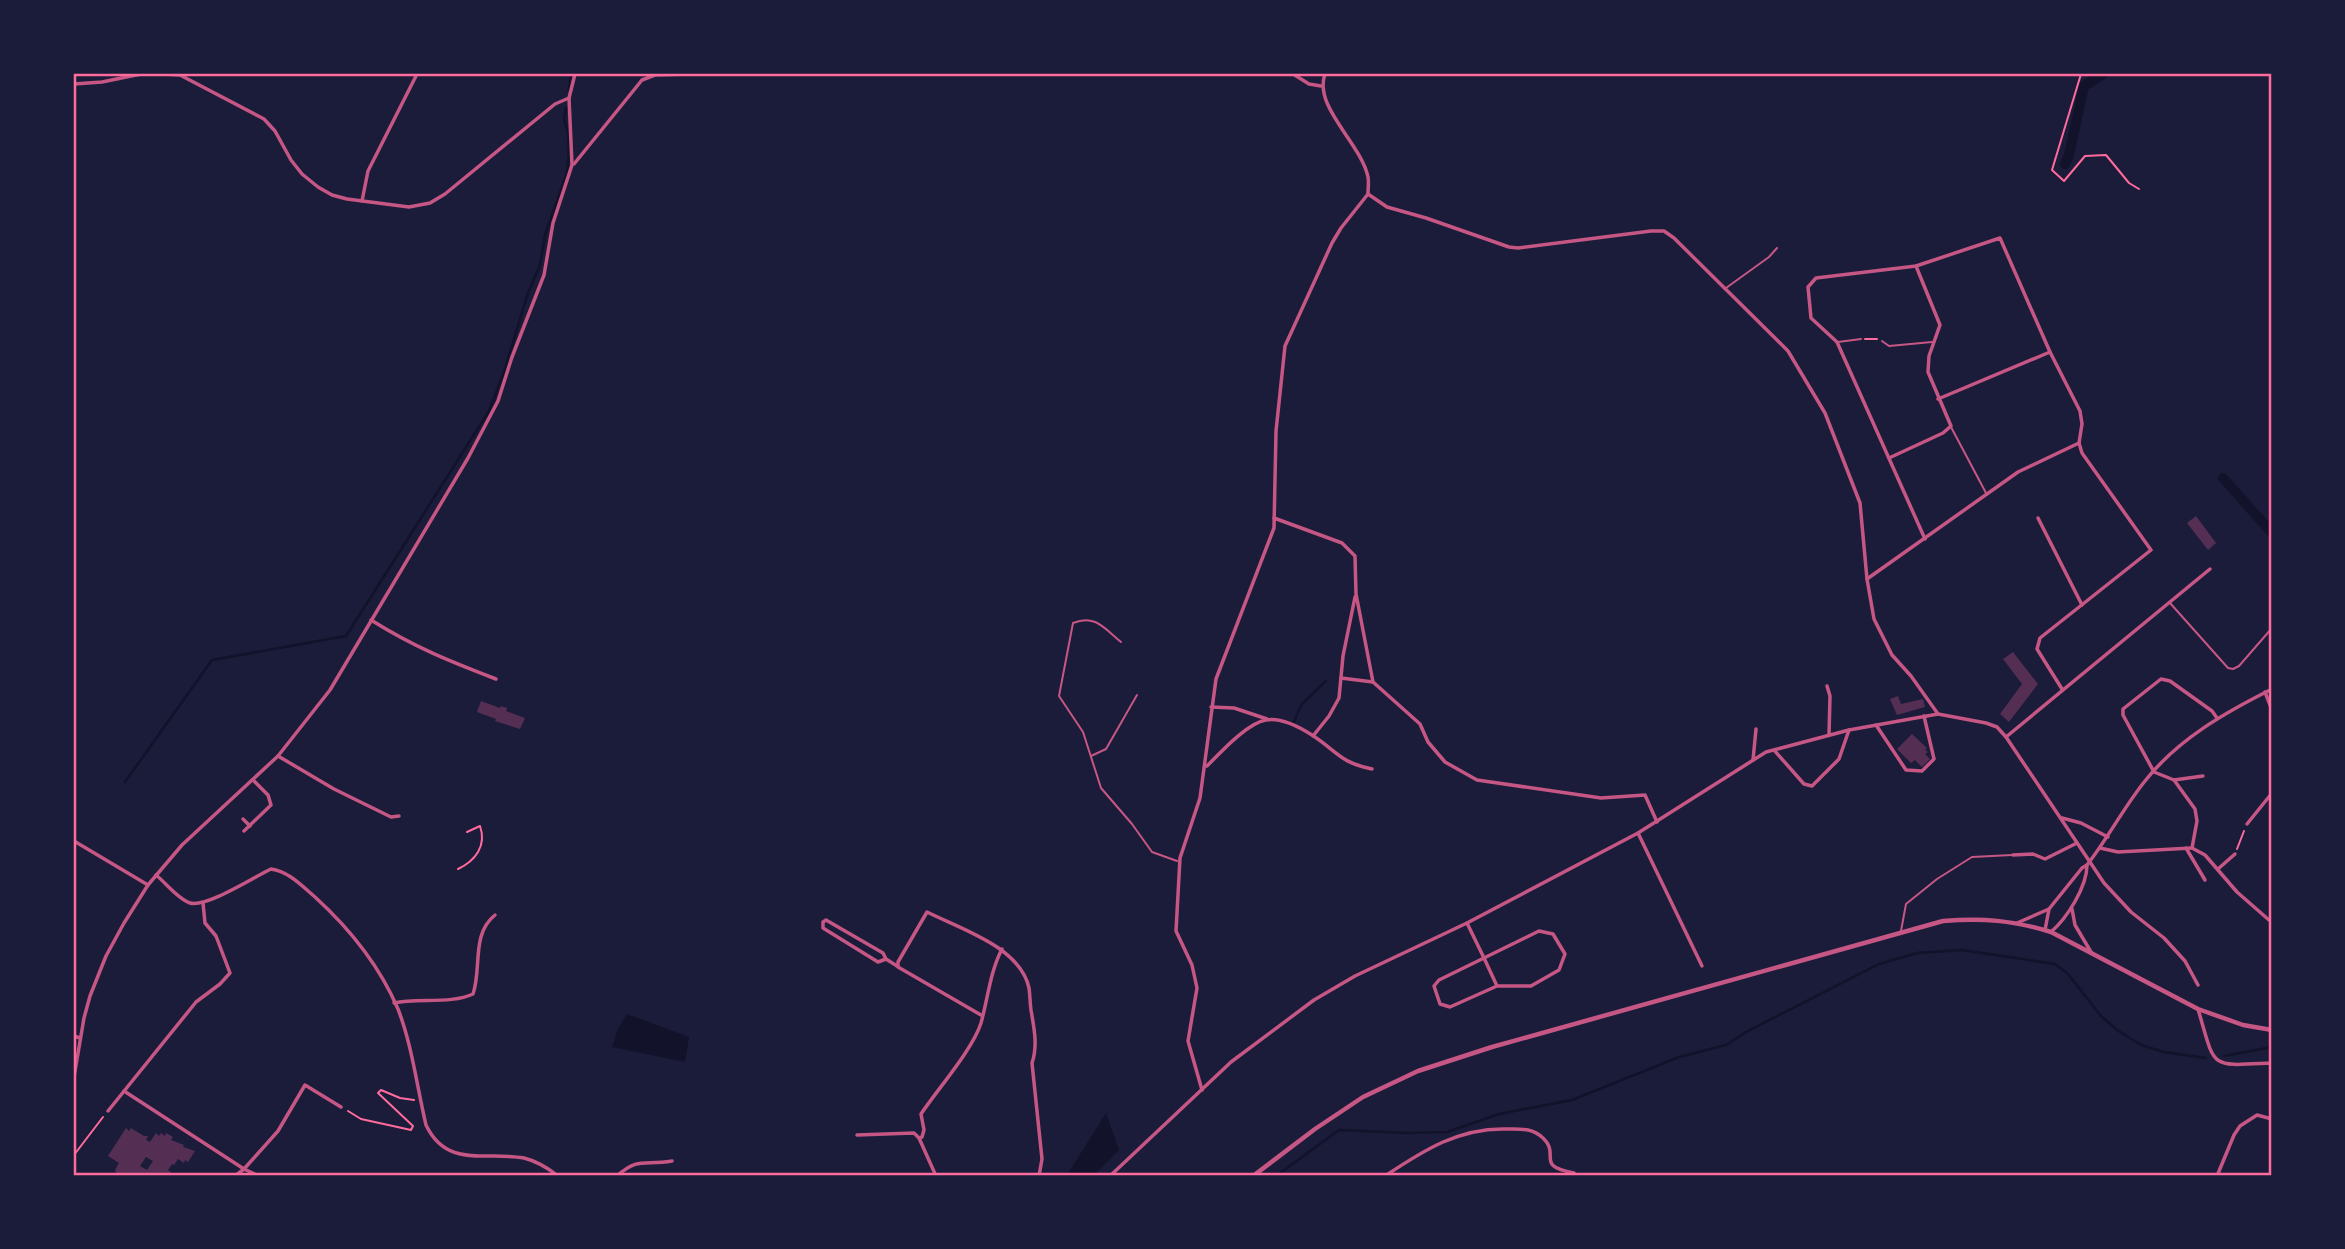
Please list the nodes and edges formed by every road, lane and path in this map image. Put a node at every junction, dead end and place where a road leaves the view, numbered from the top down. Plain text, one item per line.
1 (141, 74) edge
2 (164, 74) edge
3 (417, 74) edge
4 (575, 74) edge
5 (686, 74) edge
6 (1293, 74) edge
7 (1325, 74) edge
8 (2081, 74) edge
9 (74, 84) edge
10 (1321, 86) junction
11 (569, 98) junction
12 (572, 165) junction
13 (2139, 189) dead end
14 (1368, 194) junction
15 (362, 201) junction
16 (1777, 248) dead end
17 (1916, 266) junction
18 (1725, 288) junction
19 (1861, 339) joint
20 (1882, 341) joint
21 (1837, 342) junction
22 (1936, 342) junction
23 (2050, 352) junction
24 (1938, 399) junction
25 (1951, 426) junction
26 (2079, 443) junction
27 (1889, 458) junction
28 (1987, 494) junction
29 (1274, 518) junction
30 (2038, 518) dead end
31 (1925, 539) junction
32 (2210, 569) dead end
33 (1867, 579) junction
34 (1356, 594) junction
35 (2169, 603) junction
36 (2082, 605) junction
37 (371, 620) junction
38 (2272, 628) edge
39 (1121, 642) dead end
40 (1341, 678) junction
41 (496, 679) dead end
42 (1373, 682) junction
43 (1827, 686) dead end
44 (2062, 689) junction
45 (2272, 689) edge
46 (2264, 692) junction
47 (1137, 695) dead end
48 (1212, 707) junction
49 (2272, 710) edge
50 (1938, 714) junction
51 (1924, 716) junction
52 (2217, 718) junction
53 (1267, 719) junction
54 (1876, 725) junction
55 (1756, 729) dead end
56 (1849, 730) junction
57 (1829, 735) junction
58 (1313, 736) junction
59 (2006, 737) junction
60 (1774, 750) junction
61 (278, 756) junction
62 (1090, 756) junction
63 (1753, 760) junction
64 (1205, 767) junction
65 (1372, 769) dead end
66 (2154, 772) junction
67 (2203, 776) dead end
68 (253, 780) junction
69 (2174, 780) junction
70 (2272, 793) edge
71 (399, 816) dead end
72 (2059, 817) junction
73 (243, 820) dead end
74 (1657, 822) junction
75 (2247, 824) joint
76 (250, 826) junction
77 (244, 831) dead end
78 (467, 832) dead end
79 (1638, 833) junction
80 (2108, 837) junction
81 (74, 841) edge
82 (2077, 843) junction
83 (2100, 848) junction
84 (2186, 848) junction
85 (2192, 848) junction
86 (2235, 854) joint
87 (2013, 855) joint
88 (1180, 862) junction
89 (2089, 863) junction
90 (458, 869) dead end
91 (2218, 869) junction
92 (156, 875) junction
93 (2205, 880) dead end
94 (148, 885) junction
95 (203, 903) junction
96 (2072, 907) junction
97 (2049, 909) junction
98 (495, 915) dead end
99 (2269, 919) dead end
100 (1467, 923) junction
101 (2017, 923) junction
102 (2048, 931) junction
103 (1900, 933) junction
104 (1002, 949) junction
105 (2092, 954) junction
106 (1484, 958) junction
107 (886, 959) junction
108 (1702, 966) dead end
109 (898, 967) junction
110 (2198, 985) dead end
111 (1497, 986) junction
112 (394, 1003) junction
113 (2198, 1009) junction
114 (981, 1015) junction
115 (2272, 1030) edge
116 (74, 1036) edge
117 (80, 1038) junction
118 (2272, 1063) edge
119 (74, 1077) edge
120 (1202, 1090) junction
121 (124, 1091) junction
122 (414, 1101) dead end
123 (341, 1107) joint
124 (108, 1111) joint
125 (2272, 1119) edge
126 (857, 1135) dead end
127 (919, 1138) junction
128 (74, 1155) edge
129 (672, 1161) dead end
130 (244, 1169) junction
131 (1574, 1173) dead end
132 (235, 1175) edge
133 (259, 1175) edge
134 (558, 1175) edge
135 (617, 1175) edge
136 (936, 1175) edge
137 (1039, 1175) edge
138 (1110, 1175) edge
139 (1253, 1175) edge
140 (1385, 1175) edge
141 (2217, 1175) edge

1 - 9 street
2 - 15 street
3 - 15 street
4 - 11 street
5 - 12 street
6 - 10 street
7 - 10 street
8 - 13 path
10 - 14 street
11 - 12 street
11 - 15 street
12 - 37 street
14 - 18 street
14 - 29 street
16 - 18 lane
17 - 21 street
17 - 22 street
17 - 23 street
18 - 33 street
19 - 20 path
19 - 21 lane
20 - 22 lane
21 - 27 street
22 - 24 street
23 - 24 street
23 - 26 street
24 - 25 street
25 - 27 street
25 - 28 lane
26 - 28 street
26 - 36 street
27 - 31 street
28 - 31 street
29 - 34 street
29 - 48 street
30 - 36 street
31 - 33 street
32 - 35 street
33 - 50 street
34 - 40 street
34 - 42 street
35 - 38 lane
35 - 44 street
36 - 44 street
37 - 41 street
37 - 61 street
39 - 62 lane
40 - 42 street
40 - 58 street
42 - 74 street
43 - 57 street
44 - 59 street
45 - 46 street
46 - 49 street
46 - 52 street
47 - 62 lane
48 - 53 street
48 - 64 street
50 - 51 street
50 - 59 street
51 - 54 street
51 - 54 street
52 - 66 street
52 - 66 street
53 - 58 street
53 - 64 street
54 - 56 street
55 - 63 street
56 - 57 street
56 - 60 street
57 - 60 street
58 - 65 street
59 - 72 street
60 - 63 street
61 - 68 street
61 - 71 street
62 - 88 lane
63 - 74 street
64 - 88 street
66 - 69 street
66 - 80 street
67 - 69 street
68 - 76 street
68 - 92 street
69 - 85 street
70 - 75 street
72 - 80 street
72 - 82 street
73 - 76 street
74 - 79 street
75 - 86 path
76 - 77 street
78 - 90 path
79 - 100 street
79 - 108 street
80 - 83 street
81 - 94 street
82 - 87 street
82 - 89 street
83 - 84 street
83 - 89 street
84 - 85 street
84 - 93 street
85 - 91 street
86 - 91 street
87 - 103 lane
88 - 120 street
89 - 96 street
89 - 97 street
89 - 110 street
91 - 99 street
92 - 94 street
92 - 95 street
94 - 117 street
95 - 112 street
95 - 121 street
96 - 102 street
96 - 105 street
97 - 101 street
97 - 102 street
98 - 112 street
100 - 106 street
100 - 120 street
101 - 102 street
101 - 103 street
102 - 105 street
103 - 139 street
104 - 109 street
104 - 114 street
104 - 137 street
105 - 113 street
106 - 111 street
106 - 111 street
106 - 111 street
107 - 107 street
107 - 109 street
109 - 114 street
112 - 134 street
113 - 115 street
113 - 118 street
114 - 127 street
116 - 117 street
117 - 119 street
120 - 138 street
121 - 124 street
121 - 130 street
122 - 123 path
123 - 130 street
124 - 128 path
125 - 141 street
126 - 127 street
127 - 136 street
129 - 135 street
130 - 132 street
130 - 133 street
131 - 140 street

